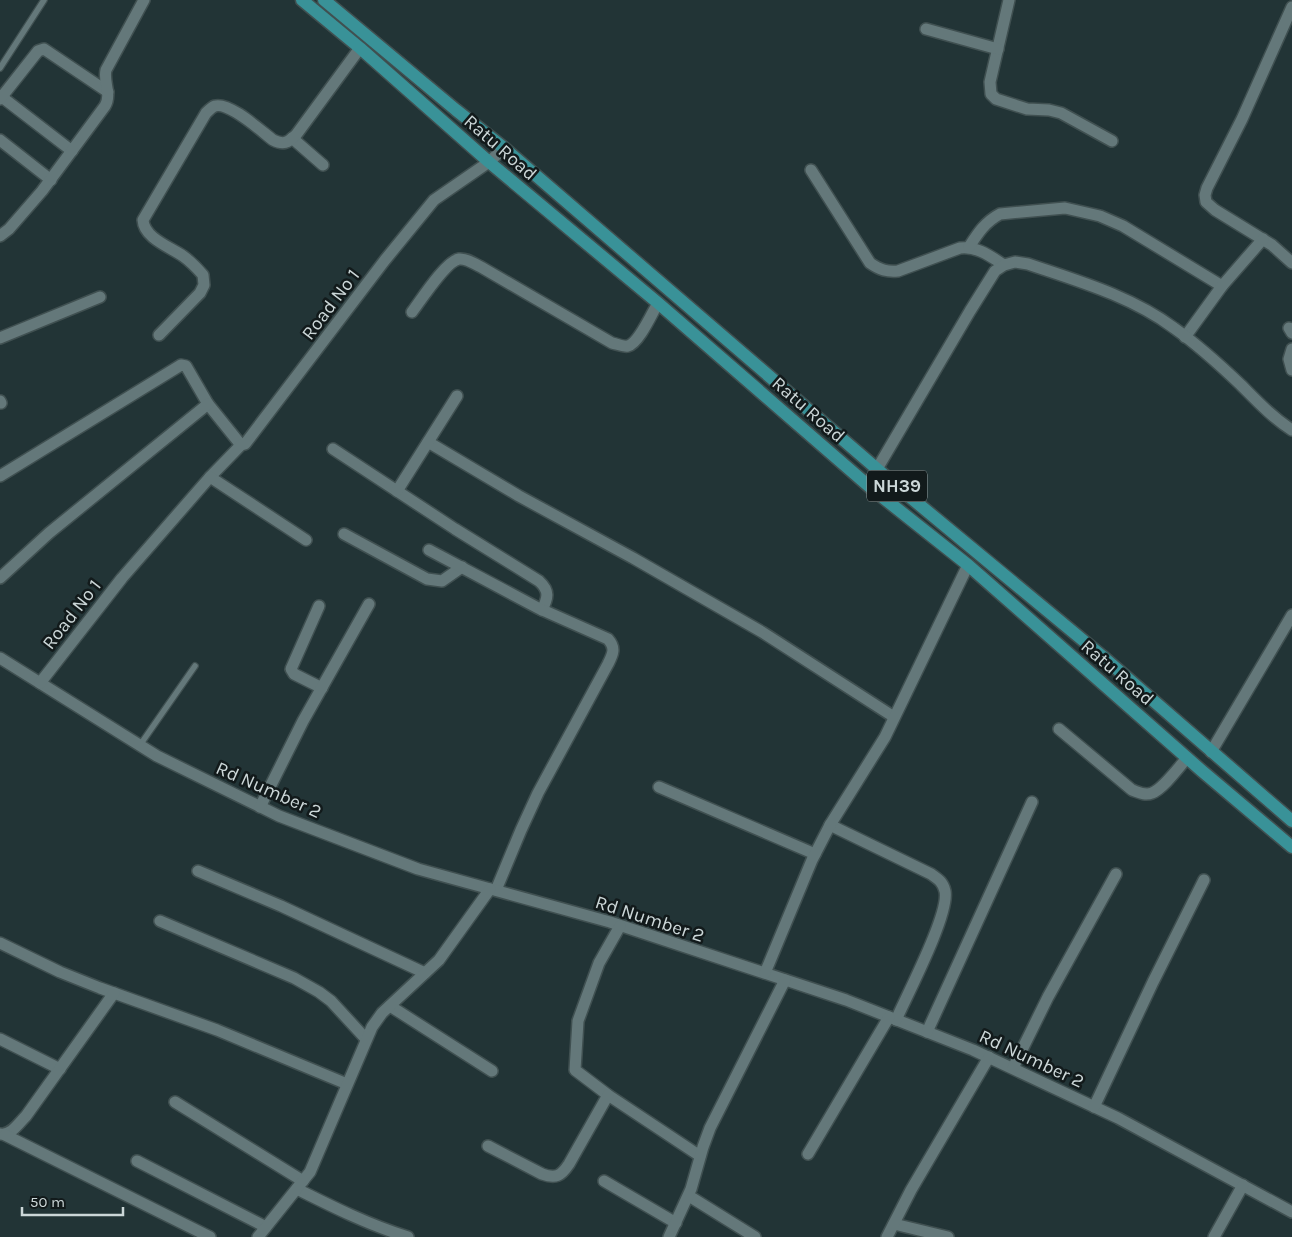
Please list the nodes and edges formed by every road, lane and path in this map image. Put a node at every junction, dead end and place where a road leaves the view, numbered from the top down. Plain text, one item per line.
1 (44, 0) edge
2 (144, 0) edge
3 (302, 0) edge
4 (324, 0) edge
5 (1009, 0) edge
6 (1292, 7) edge
7 (926, 29) dead end
8 (360, 48) junction
9 (998, 49) junction
10 (0, 68) edge
11 (108, 92) junction
12 (1, 98) edge
13 (292, 138) junction
14 (0, 140) edge
15 (1112, 140) dead end
16 (504, 148) junction
17 (72, 151) junction
18 (489, 162) junction
19 (323, 165) dead end
20 (811, 170) dead end
21 (51, 180) junction
22 (0, 221) edge
23 (9, 229) junction
24 (0, 236) edge
25 (1263, 239) junction
26 (969, 247) junction
27 (1292, 263) edge
28 (1004, 265) junction
29 (1222, 286) junction
30 (100, 297) dead end
31 (658, 303) junction
32 (412, 312) dead end
33 (1292, 329) edge
34 (1292, 333) edge
35 (159, 335) dead end
36 (1185, 336) junction
37 (0, 338) edge
38 (1292, 349) edge
39 (1292, 370) edge
40 (457, 396) dead end
41 (208, 404) junction
42 (1292, 430) edge
43 (428, 442) junction
44 (241, 445) junction
45 (333, 449) dead end
46 (877, 469) junction
47 (0, 476) edge
48 (210, 478) junction
49 (397, 491) junction
50 (344, 534) dead end
51 (306, 540) dead end
52 (429, 550) dead end
53 (968, 565) junction
54 (462, 568) junction
55 (0, 578) edge
56 (369, 604) dead end
57 (319, 606) dead end
58 (542, 610) junction
59 (1292, 615) edge
60 (0, 658) edge
61 (195, 666) dead end
62 (40, 683) junction
63 (322, 688) junction
64 (894, 717) junction
65 (1060, 729) dead end
66 (140, 745) junction
67 (1211, 752) junction
68 (1187, 758) junction
69 (659, 786) dead end
70 (1032, 802) dead end
71 (260, 807) junction
72 (1292, 821) edge
73 (830, 825) junction
74 (1292, 847) edge
75 (815, 854) junction
76 (198, 871) dead end
77 (1116, 874) dead end
78 (1204, 880) dead end
79 (493, 890) junction
80 (160, 921) dead end
81 (620, 926) junction
82 (0, 942) edge
83 (425, 973) junction
84 (765, 973) junction
85 (785, 980) junction
86 (114, 993) junction
87 (390, 1006) junction
88 (893, 1018) junction
89 (927, 1032) junction
90 (0, 1039) edge
91 (366, 1039) junction
92 (989, 1057) junction
93 (1013, 1068) junction
94 (60, 1069) junction
95 (492, 1071) dead end
96 (347, 1084) junction
97 (608, 1095) junction
98 (175, 1102) dead end
99 (1094, 1107) junction
100 (2, 1135) edge
101 (488, 1146) dead end
102 (808, 1154) dead end
103 (700, 1156) junction
104 (137, 1161) dead end
105 (604, 1181) dead end
106 (300, 1185) junction
107 (1243, 1185) junction
108 (689, 1196) junction
109 (1292, 1212) edge
110 (676, 1223) junction
111 (894, 1224) junction
112 (266, 1227) junction
113 (210, 1237) edge
114 (258, 1237) edge
115 (408, 1237) edge
116 (669, 1237) edge
117 (755, 1237) edge
118 (887, 1237) edge
119 (948, 1237) edge
120 (1214, 1237) edge

1 - 10 lane
2 - 11 street
3 - 8 main road, Ratu Road
4 - 16 main road, Ratu Road
5 - 9 street
6 - 25 street
7 - 9 street
8 - 13 street
8 - 18 main road, Ratu Road
9 - 15 street
11 - 12 street
11 - 17 street
12 - 17 street
13 - 19 street
13 - 35 street
14 - 21 street
16 - 18 street, Road No 1
16 - 46 main road, Ratu Road / NH39
17 - 21 street
18 - 31 main road, Ratu Road
18 - 44 street, Road No 1
20 - 26 street
21 - 23 street
22 - 23 street
23 - 24 street
25 - 27 street
25 - 29 street
26 - 28 street
26 - 29 street
28 - 36 street
28 - 46 street
29 - 36 street
30 - 37 street
31 - 32 street
31 - 53 main road, Ratu Road
33 - 34 street
36 - 42 street
38 - 39 street
40 - 43 street
41 - 44 street
41 - 47 street
41 - 55 street
43 - 49 street
43 - 64 street
44 - 48 street, Road No 1
45 - 49 street
46 - 67 main road, Ratu Road / NH39
48 - 51 street
48 - 62 street, Road No 1
49 - 58 street
50 - 54 street
52 - 54 street
53 - 64 street
53 - 68 main road, Ratu Road
54 - 58 street
56 - 63 street
57 - 63 street
58 - 79 street
59 - 67 street
60 - 62 street, Rd Number 2
61 - 66 lane
62 - 66 street, Rd Number 2
63 - 71 street
64 - 73 street
65 - 68 street
66 - 71 street, Rd Number 2
67 - 72 main road, Ratu Road / NH39
68 - 74 main road, Ratu Road
69 - 75 street
70 - 89 street
71 - 79 street, Rd Number 2
73 - 75 street
73 - 88 street
75 - 84 street
76 - 83 street
77 - 93 street
78 - 99 street
79 - 81 street, Rd Number 2
79 - 83 street
80 - 91 street
81 - 84 street, Rd Number 2
81 - 97 street
82 - 86 street
83 - 87 street
84 - 85 street, Rd Number 2
85 - 88 street, Rd Number 2
85 - 103 street
86 - 94 street
86 - 96 street
87 - 91 street
87 - 95 street
88 - 89 street, Rd Number 2
88 - 102 street
89 - 92 street, Rd Number 2
90 - 94 street
91 - 96 street
92 - 93 street, Rd Number 2
92 - 111 street
93 - 99 street, Rd Number 2
94 - 100 street
96 - 106 street
97 - 101 street
97 - 103 street
98 - 106 street
99 - 107 street, Rd Number 2
100 - 113 street
103 - 108 street
104 - 112 street
105 - 110 street
106 - 112 street
106 - 115 street
107 - 109 street, Rd Number 2
107 - 120 street
108 - 110 street
108 - 117 street
110 - 116 street
111 - 118 street
111 - 119 street
112 - 114 street

